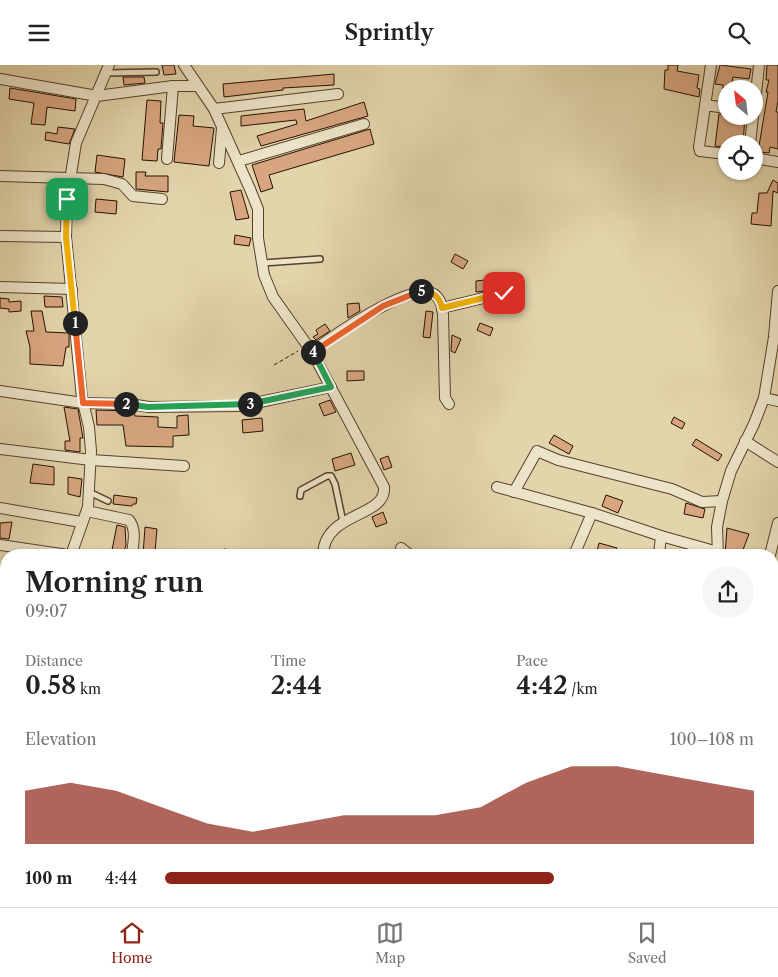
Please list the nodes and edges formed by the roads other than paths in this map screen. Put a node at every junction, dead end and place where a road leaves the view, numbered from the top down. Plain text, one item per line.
1 (184, 65) edge
2 (711, 65) edge
3 (760, 65) edge
4 (107, 69) edge
5 (156, 72) dead end
6 (0, 79) edge
7 (758, 80) edge
8 (173, 86) junction
9 (198, 86) junction
10 (338, 94) dead end
11 (97, 95) junction
12 (705, 105) junction
13 (718, 107) edge
14 (214, 109) junction
15 (364, 124) dead end
16 (222, 127) junction
17 (718, 153) edge
18 (168, 159) dead end
19 (763, 160) edge
20 (239, 161) junction
21 (778, 162) edge
22 (218, 163) dead end
23 (0, 176) edge
24 (70, 178) junction
25 (162, 199) dead end
26 (0, 236) edge
27 (66, 237) junction
28 (320, 259) dead end
29 (262, 263) junction
30 (0, 287) edge
31 (72, 289) junction
32 (778, 291) edge
33 (504, 293) dead end
34 (442, 308) junction
35 (310, 350) junction
36 (331, 387) junction
37 (0, 391) edge
38 (764, 398) junction
39 (778, 401) edge
40 (83, 403) junction
41 (449, 403) dead end
42 (745, 441) junction
43 (0, 449) edge
44 (91, 460) junction
45 (778, 462) edge
46 (184, 466) dead end
47 (497, 487) dead end
48 (89, 492) junction
49 (514, 492) junction
50 (300, 496) dead end
51 (108, 501) dead end
52 (722, 501) junction
53 (0, 509) edge
54 (87, 511) junction
55 (592, 513) junction
56 (81, 522) junction
57 (343, 523) junction
58 (778, 523) edge
59 (661, 536) junction
60 (0, 545) edge
61 (28, 549) edge
62 (72, 549) edge
63 (133, 549) edge
64 (324, 549) edge
65 (577, 549) edge
66 (660, 549) edge
67 (705, 549) edge
68 (718, 549) edge
69 (772, 549) edge

1 - 9 street
2 - 12 street
3 - 7 street
4 - 5 lane
4 - 11 street
6 - 11 street
8 - 9 street
8 - 11 street
8 - 18 street
9 - 14 street
10 - 14 street
11 - 24 street
12 - 13 street
12 - 17 street
14 - 16 street
15 - 20 street
16 - 20 street
16 - 22 street
19 - 21 street
20 - 29 street
23 - 24 street
24 - 25 street
24 - 27 street
26 - 27 street
27 - 31 street
28 - 29 lane
29 - 35 street
30 - 31 street
31 - 40 street
32 - 38 street
33 - 34 street
34 - 35 street
34 - 41 street
35 - 36 street
36 - 40 street
36 - 57 street
37 - 40 street
38 - 39 street
38 - 42 street
40 - 44 street
42 - 45 street
42 - 52 street
43 - 44 street
44 - 46 street
44 - 48 street
47 - 49 street
48 - 51 lane
48 - 54 street
49 - 52 street
49 - 55 street
50 - 57 lane
52 - 68 street
53 - 56 street
54 - 56 street
54 - 63 street
55 - 59 street
55 - 65 street
56 - 62 street
57 - 64 street
58 - 69 street
59 - 66 street
59 - 67 street
60 - 61 street

